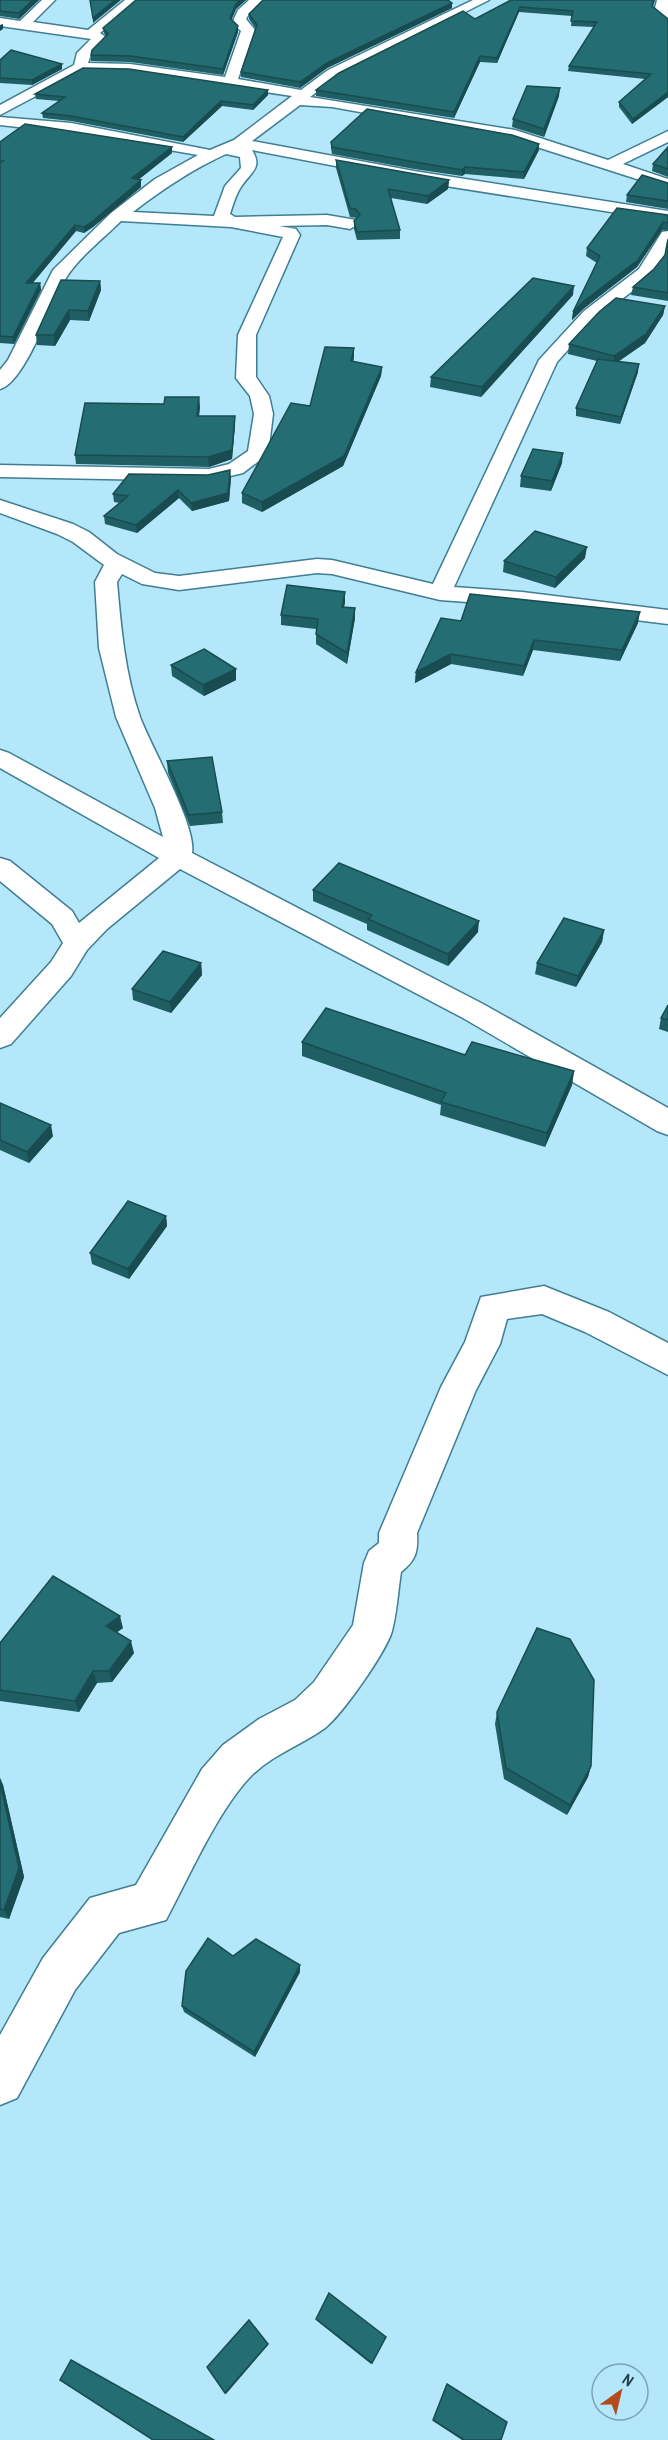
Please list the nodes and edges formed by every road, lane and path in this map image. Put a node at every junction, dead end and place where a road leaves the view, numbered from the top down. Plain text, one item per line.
1 (49, 0) edge
2 (133, 0) edge
3 (259, 0) edge
4 (483, 0) edge
5 (663, 0) edge
6 (448, 9) edge
7 (668, 19) edge
8 (0, 22) edge
9 (23, 25) junction
10 (91, 34) junction
11 (80, 67) junction
12 (230, 82) junction
13 (298, 98) junction
14 (0, 111) edge
15 (0, 121) edge
16 (668, 136) edge
17 (233, 146) junction
18 (208, 157) junction
19 (607, 166) junction
20 (668, 184) edge
21 (117, 216) junction
22 (668, 216) edge
23 (231, 222) junction
24 (350, 224) edge
25 (668, 236) edge
26 (610, 299) junction
27 (636, 302) edge
28 (8, 361) edge
29 (0, 383) edge
30 (0, 471) edge
31 (0, 506) edge
32 (116, 563) junction
33 (440, 593) junction
34 (668, 617) edge
35 (0, 759) edge
36 (178, 857) junction
37 (0, 867) edge
38 (77, 943) junction
39 (0, 1037) edge
40 (668, 1123) edge
41 (668, 1360) edge
42 (0, 2081) edge

1 - 9 street
2 - 10 street
3 - 12 street
4 - 6 street
5 - 7 street
6 - 13 street
8 - 9 street
9 - 10 street
10 - 11 street
11 - 12 street
11 - 14 street
12 - 13 street
13 - 17 street
13 - 19 street
15 - 18 street
16 - 19 street
17 - 18 street
17 - 22 street
17 - 23 street
18 - 21 street
19 - 20 street
21 - 23 street
21 - 28 street
23 - 24 street
23 - 30 street
25 - 26 street
26 - 27 street
26 - 33 street
28 - 29 street
31 - 32 street
32 - 33 street
32 - 36 street
33 - 34 street
35 - 36 street
36 - 38 street
36 - 40 street
37 - 38 street
38 - 39 street
41 - 42 street

